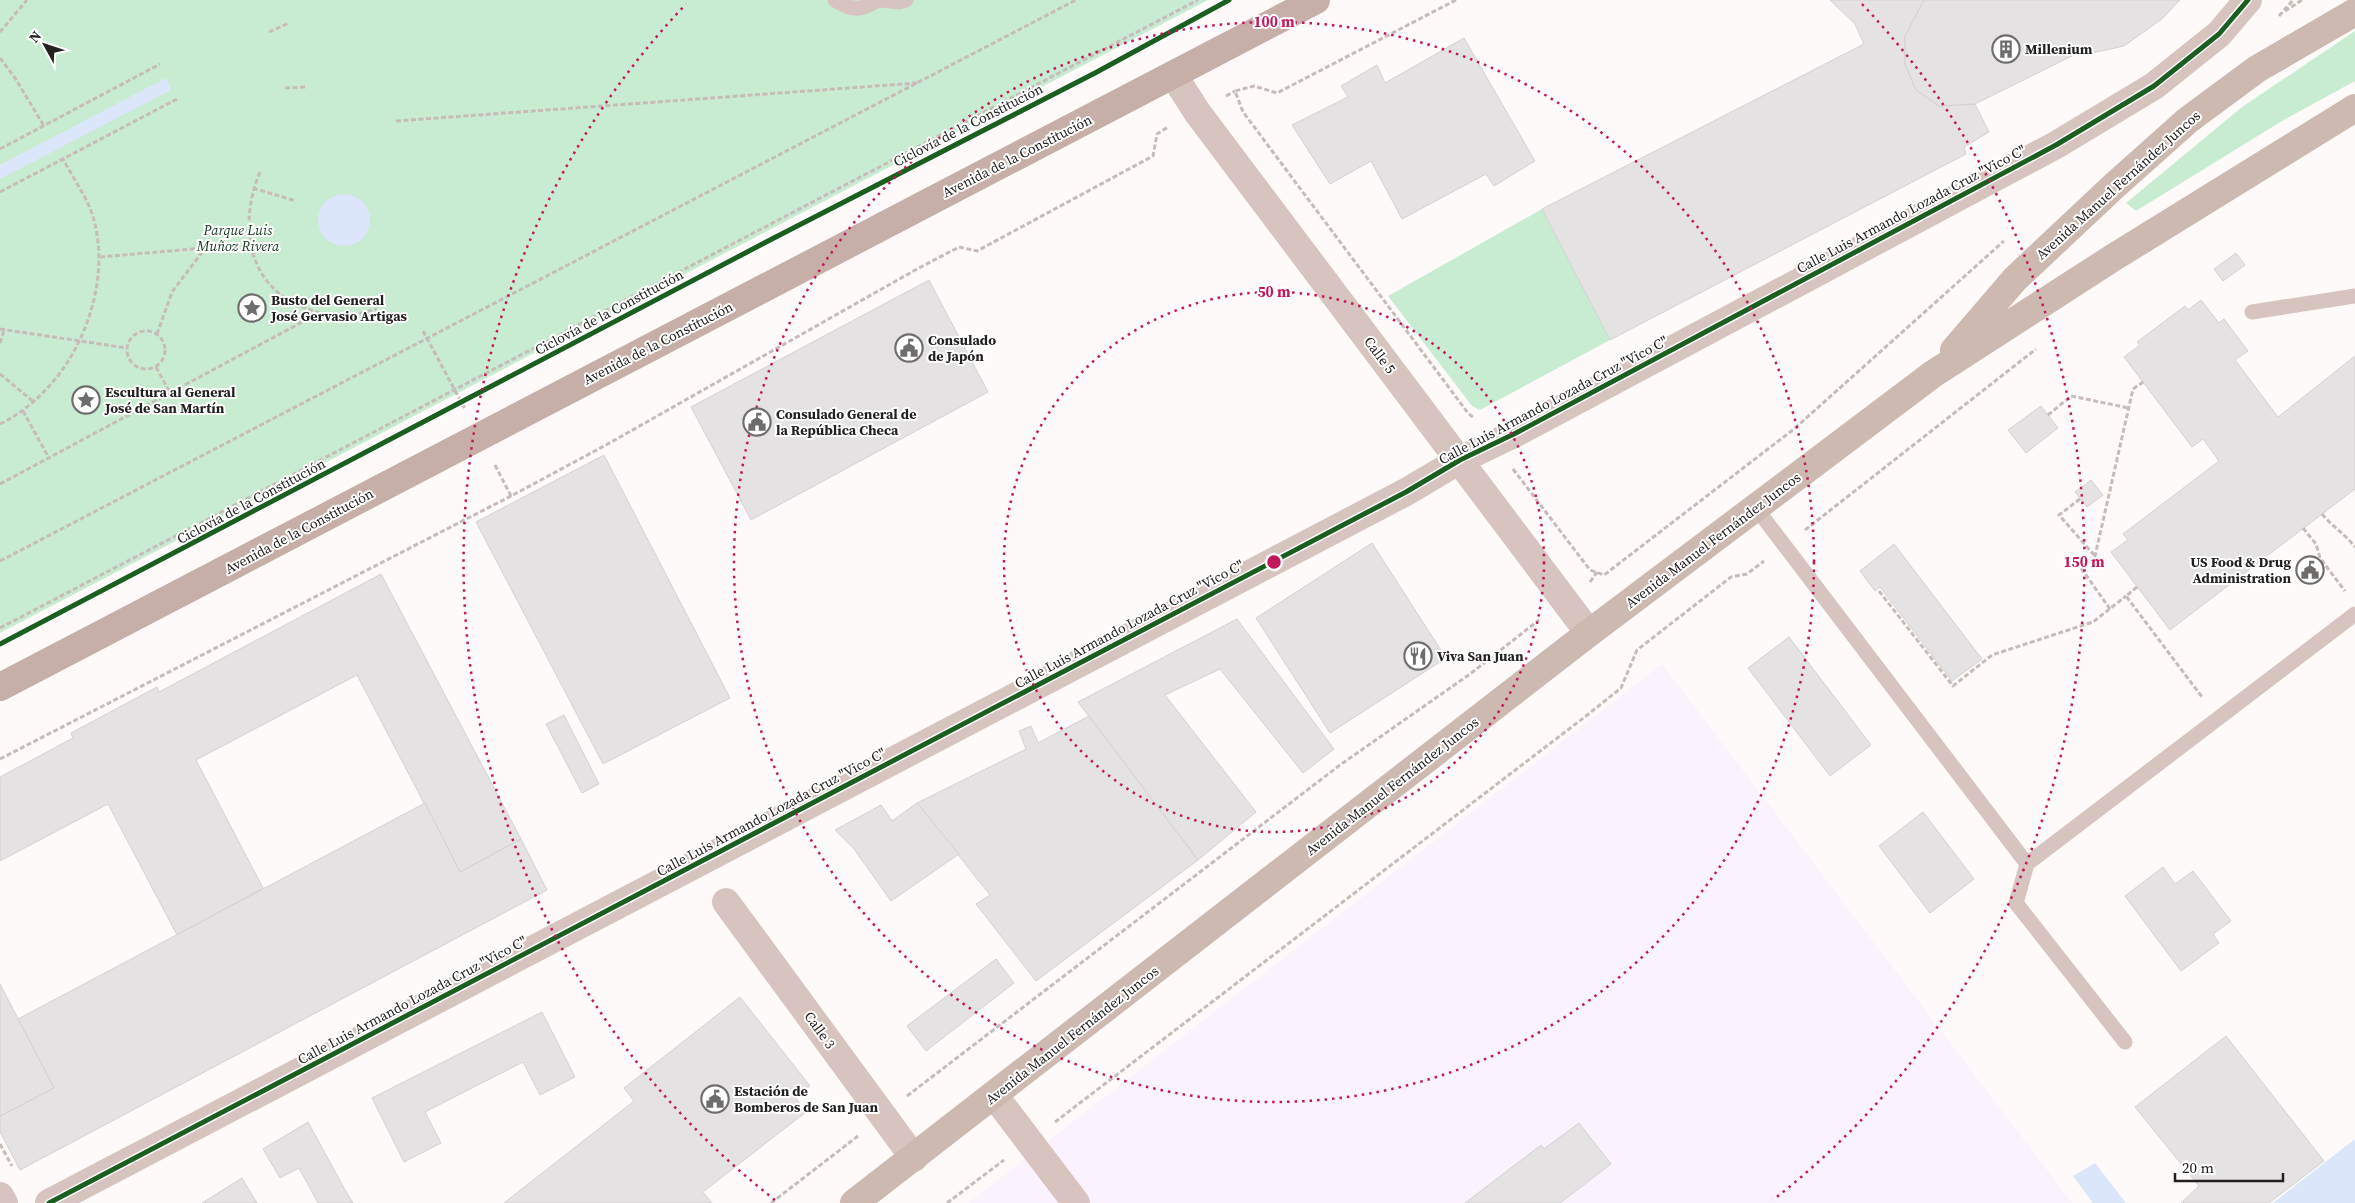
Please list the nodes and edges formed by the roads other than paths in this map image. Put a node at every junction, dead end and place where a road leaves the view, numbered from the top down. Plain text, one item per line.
1 (835, 0) edge
2 (880, 0) edge
3 (906, 0) edge
4 (1316, 0) edge
5 (2248, 0) edge
6 (2355, 12) edge
7 (1174, 76) junction
8 (2355, 108) edge
9 (2355, 296) edge
10 (2252, 312) dead end
11 (1933, 374) junction
12 (1460, 460) junction
13 (1756, 508) junction
14 (2355, 614) edge
15 (1589, 633) junction
16 (0, 687) edge
17 (2027, 864) junction
18 (726, 902) dead end
19 (2125, 1042) dead end
20 (994, 1095) junction
21 (914, 1158) junction
22 (0, 1196) edge
23 (4, 1203) edge
24 (49, 1203) edge
25 (854, 1203) edge
26 (1076, 1203) edge

1 - 2 lane
2 - 3 lane
4 - 7 main road, Avenida de la Constitución
5 - 12 street, Calle Luis Armando Lozada Cruz "Vico C"
6 - 11 main road, Avenida Manuel Fernández Juncos
7 - 12 street, Calle 5
7 - 16 main road, Avenida de la Constitución
8 - 11 main road, Avenida Manuel Fernández Juncos
9 - 10 lane
11 - 13 main road, Avenida Manuel Fernández Juncos
12 - 15 street, Calle 5
12 - 24 street, Calle Luis Armando Lozada Cruz "Vico C"
13 - 15 main road, Avenida Manuel Fernández Juncos
13 - 17 lane
14 - 17 lane
15 - 20 main road, Avenida Manuel Fernández Juncos
17 - 19 lane
18 - 21 street, Calle 3
20 - 21 main road, Avenida Manuel Fernández Juncos
20 - 26 street
21 - 25 main road, Avenida Manuel Fernández Juncos
22 - 23 street

